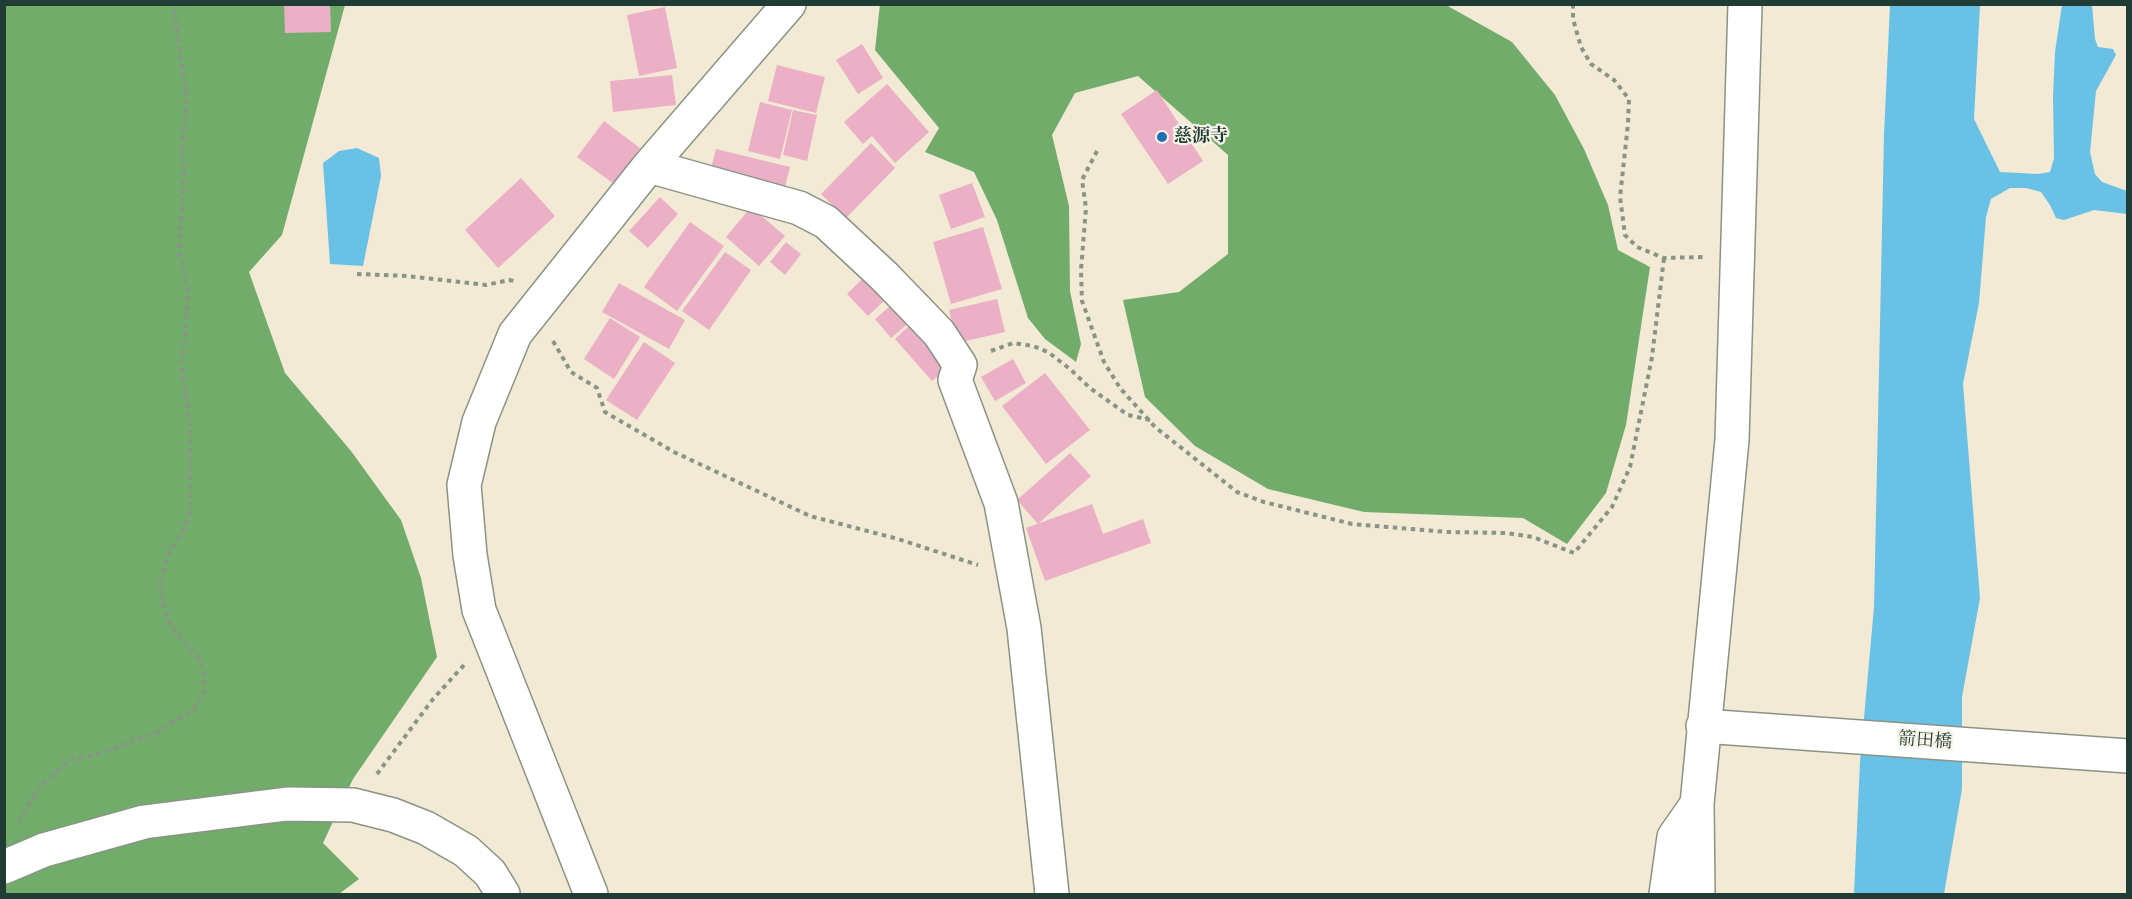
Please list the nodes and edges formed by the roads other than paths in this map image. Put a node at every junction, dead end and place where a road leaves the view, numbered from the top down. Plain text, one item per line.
1 (789, 4) edge
2 (1745, 4) edge
3 (649, 166) junction
4 (1713, 727) junction
5 (2127, 756) edge
6 (1697, 804) junction
7 (4, 867) edge
8 (503, 894) edge
9 (591, 894) edge
10 (1052, 894) edge
11 (1666, 894) edge
12 (1698, 894) edge

1 - 3 street
2 - 4 street
3 - 9 street
3 - 10 street
4 - 5 street, 箭田橋
4 - 6 street
6 - 11 street
6 - 12 street
7 - 8 street

